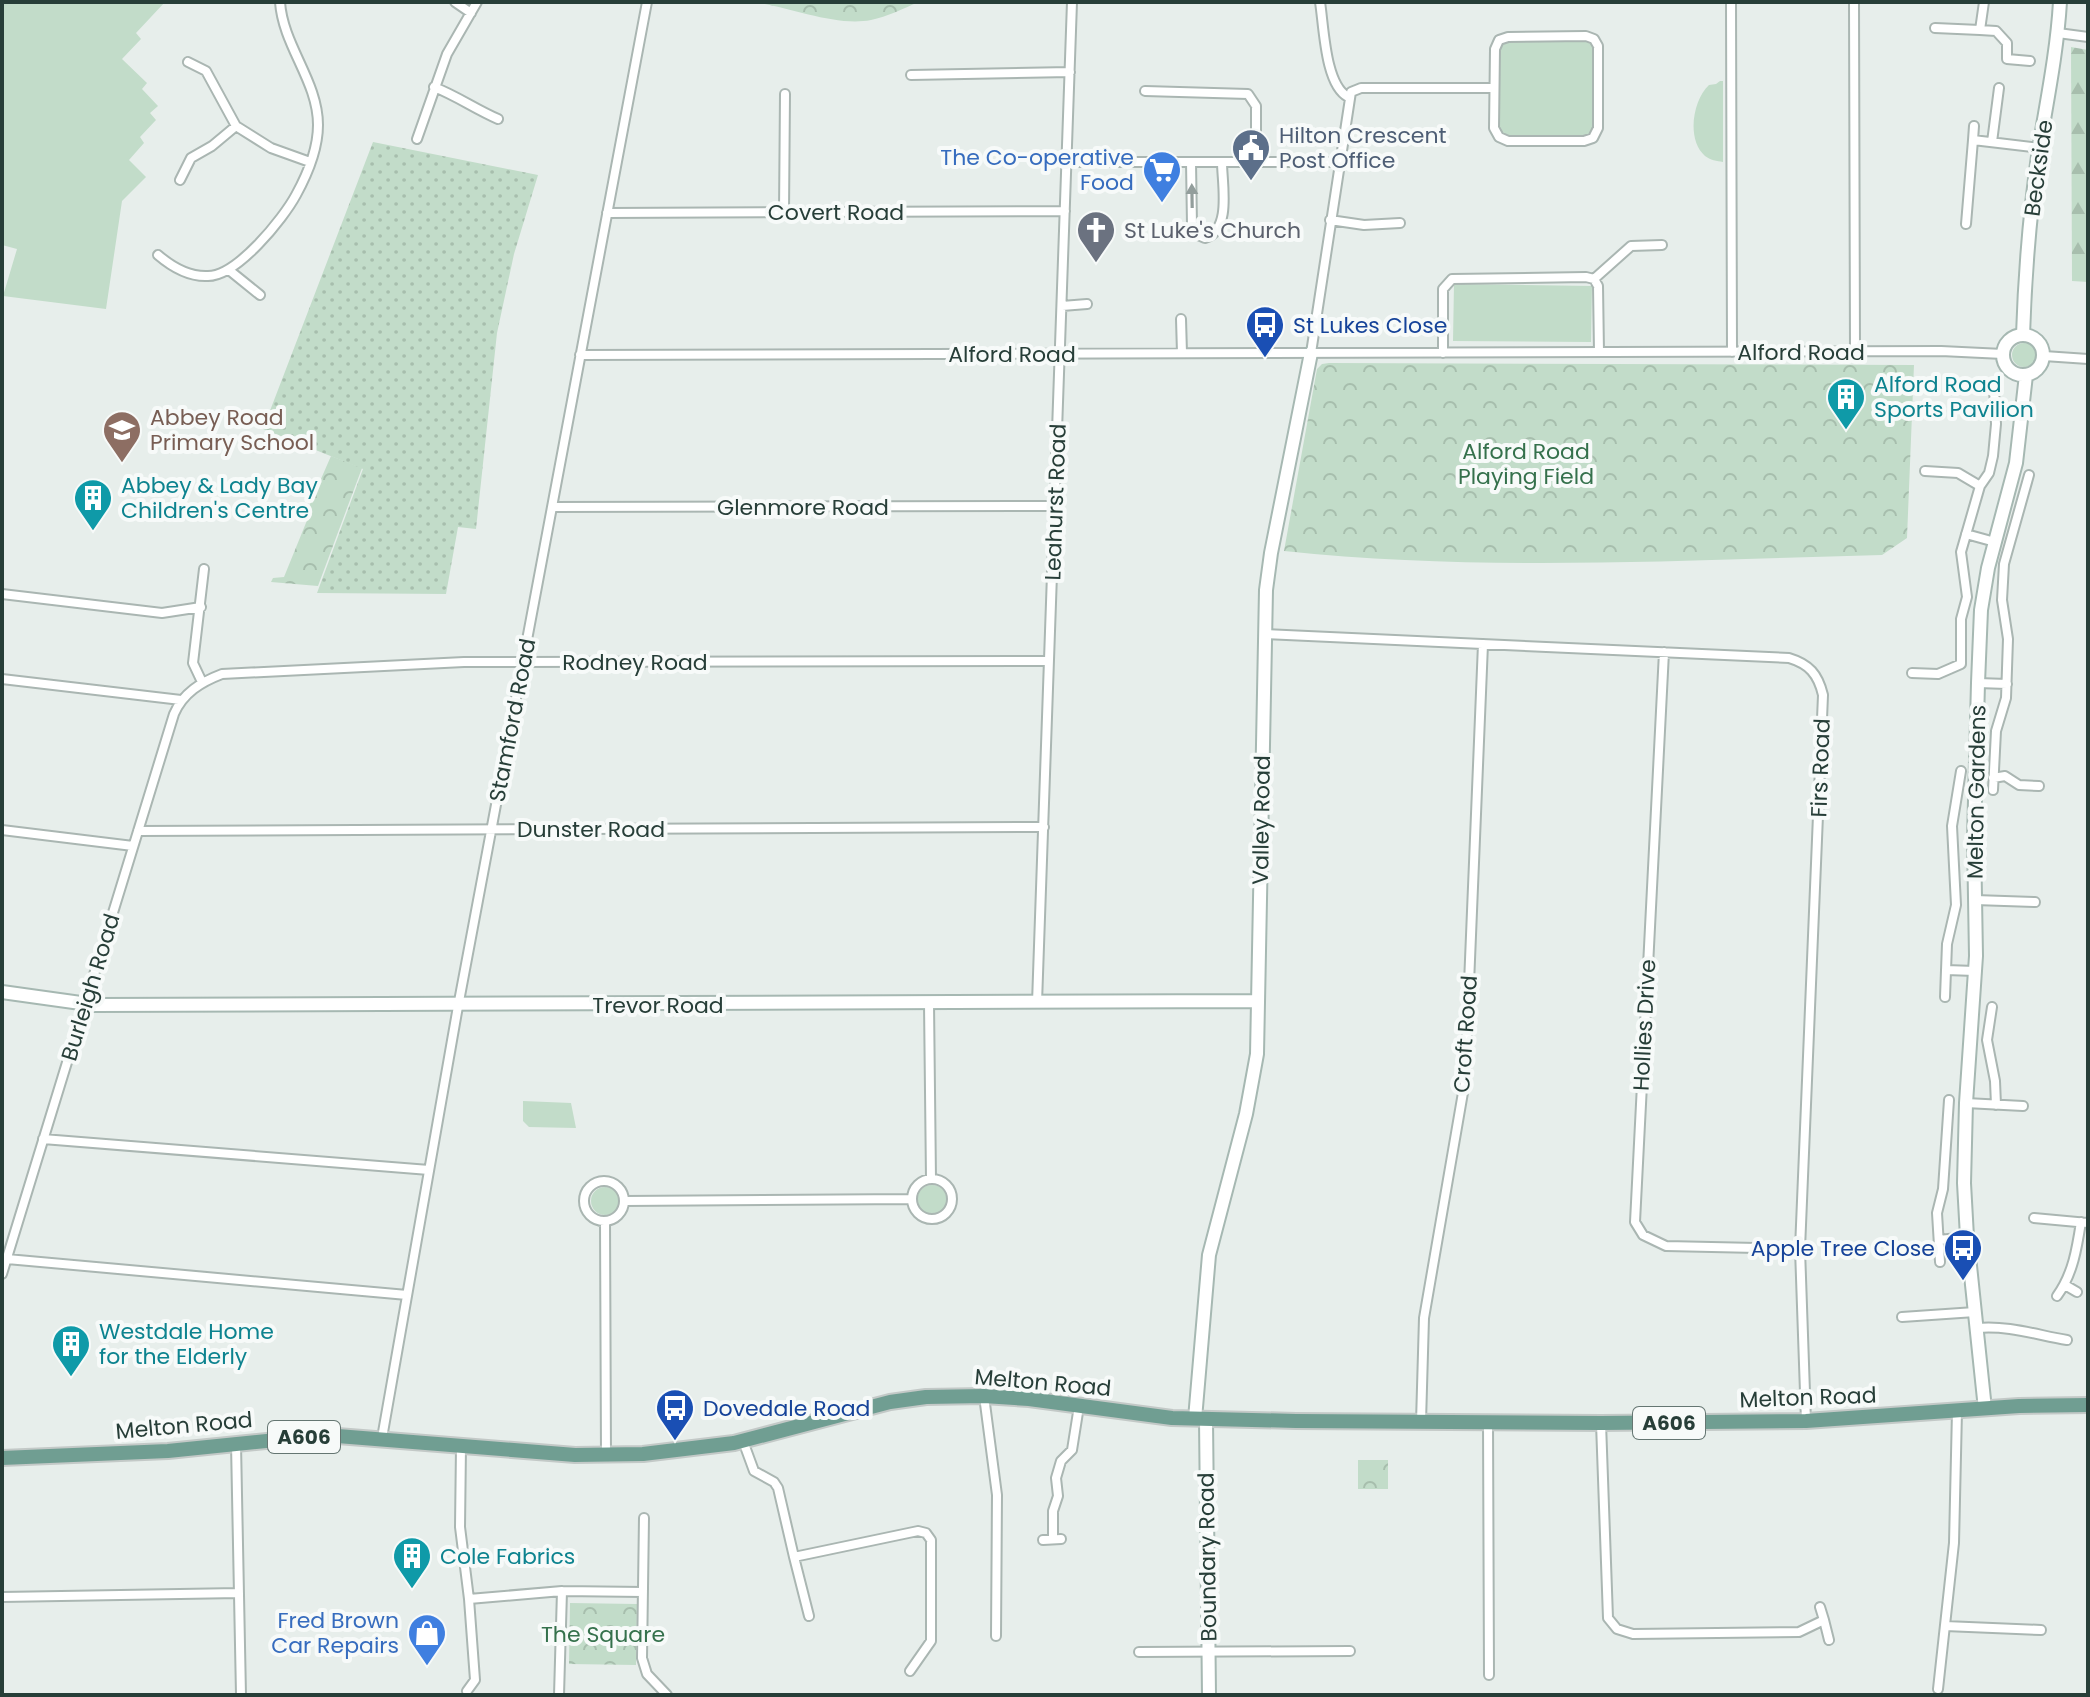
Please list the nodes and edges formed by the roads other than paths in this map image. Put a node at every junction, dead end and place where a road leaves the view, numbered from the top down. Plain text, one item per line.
1 (280, 2) edge
2 (455, 2) edge
3 (477, 2) edge
4 (647, 2) edge
5 (1072, 2) edge
6 (1320, 2) edge
7 (1731, 2) edge
8 (1854, 2) edge
9 (1984, 2) edge
10 (2060, 2) edge
11 (471, 13) junction
12 (1935, 28) dead end
13 (1980, 30) junction
14 (2058, 33) junction
15 (2088, 37) edge
16 (2030, 61) dead end
17 (188, 62) dead end
18 (1070, 72) junction
19 (911, 75) dead end
20 (434, 87) junction
21 (1494, 88) junction
22 (1999, 88) dead end
23 (1145, 91) dead end
24 (785, 94) dead end
25 (1348, 97) junction
26 (498, 119) dead end
27 (236, 126) junction
28 (1974, 126) dead end
29 (417, 139) dead end
30 (1973, 140) junction
31 (1992, 142) junction
32 (2040, 148) junction
33 (310, 162) junction
34 (1067, 162) junction
35 (1191, 162) junction
36 (1222, 162) junction
37 (1256, 162) junction
38 (1339, 162) junction
39 (180, 180) dead end
40 (1065, 211) junction
41 (784, 212) junction
42 (607, 213) junction
43 (1330, 220) junction
44 (1400, 223) dead end
45 (1966, 224) dead end
46 (1662, 245) dead end
47 (158, 255) dead end
48 (229, 270) junction
49 (1594, 279) junction
50 (260, 295) dead end
51 (1087, 304) dead end
52 (1062, 306) junction
53 (1181, 319) dead end
54 (2023, 335) junction
55 (1599, 352) junction
56 (1732, 352) junction
57 (1855, 352) junction
58 (1182, 353) junction
59 (1311, 353) junction
60 (1443, 353) junction
61 (1060, 354) junction
62 (2003, 354) junction
63 (580, 355) junction
64 (2044, 356) junction
65 (2088, 359) edge
66 (2026, 375) junction
67 (1994, 389) dead end
68 (1925, 471) dead end
69 (2029, 475) dead end
70 (1980, 486) junction
71 (1055, 506) junction
72 (552, 507) junction
73 (1966, 534) junction
74 (1995, 542) junction
75 (204, 569) dead end
76 (2, 594) edge
77 (201, 607) junction
78 (1264, 634) junction
79 (1483, 644) junction
80 (1664, 652) junction
81 (1049, 661) junction
82 (523, 662) junction
83 (1912, 673) dead end
84 (2, 679) edge
85 (202, 682) junction
86 (1978, 683) junction
87 (2007, 684) junction
88 (181, 700) junction
89 (1961, 771) dead end
90 (1993, 778) junction
91 (2039, 786) dead end
92 (1993, 790) dead end
93 (1044, 827) junction
94 (491, 829) junction
95 (2, 830) edge
96 (138, 831) junction
97 (133, 846) junction
98 (1975, 900) junction
99 (2035, 902) dead end
100 (1946, 970) junction
101 (1975, 971) junction
102 (2, 992) edge
103 (1945, 997) dead end
104 (1258, 1001) junction
105 (929, 1003) junction
106 (1037, 1003) junction
107 (85, 1004) junction
108 (458, 1006) junction
109 (1992, 1007) dead end
110 (1949, 1100) dead end
111 (1966, 1103) junction
112 (1996, 1105) junction
113 (2023, 1106) dead end
114 (43, 1139) junction
115 (429, 1170) junction
116 (931, 1179) junction
117 (912, 1199) junction
118 (624, 1201) junction
119 (2034, 1218) dead end
120 (605, 1221) junction
121 (2084, 1222) edge
122 (1967, 1237) junction
123 (1939, 1240) junction
124 (1800, 1249) junction
125 (7, 1259) junction
126 (1940, 1262) dead end
127 (2, 1274) edge
128 (2065, 1285) junction
129 (2077, 1292) dead end
130 (407, 1295) junction
131 (2057, 1296) dead end
132 (1975, 1312) junction
133 (1902, 1317) dead end
134 (1977, 1328) junction
135 (2067, 1340) dead end
136 (984, 1396) junction
137 (2088, 1405) edge
138 (1079, 1406) junction
139 (1985, 1409) junction
140 (1957, 1411) junction
141 (1200, 1419) junction
142 (1806, 1421) junction
143 (1421, 1422) junction
144 (1488, 1422) junction
145 (1601, 1423) junction
146 (382, 1438) junction
147 (743, 1441) junction
148 (236, 1444) junction
149 (461, 1447) junction
150 (606, 1456) junction
151 (2, 1458) edge
152 (644, 1518) dead end
153 (1052, 1539) dead end
154 (794, 1557) junction
155 (562, 1591) junction
156 (643, 1592) junction
157 (239, 1593) junction
158 (2, 1597) edge
159 (469, 1599) junction
160 (1820, 1607) dead end
161 (809, 1616) dead end
162 (1824, 1620) junction
163 (1945, 1626) junction
164 (2041, 1630) dead end
165 (996, 1636) dead end
166 (1829, 1640) dead end
167 (1350, 1651) dead end
168 (1139, 1652) dead end
169 (1208, 1653) junction
170 (910, 1671) dead end
171 (1489, 1675) dead end
172 (1938, 1689) dead end
173 (467, 1691) dead end
174 (241, 1695) edge
175 (559, 1695) edge
176 (667, 1695) edge
177 (1209, 1695) edge

1 - 33 street
2 - 11 street
3 - 11 street
4 - 42 street, Stamford Road
5 - 18 street, Leahurst Road
6 - 25 street
7 - 56 street
8 - 57 street
9 - 13 street
10 - 14 street, Beckside
11 - 20 street
12 - 13 street
13 - 16 street
14 - 15 street
14 - 32 street, Beckside
17 - 27 street
18 - 19 street
18 - 34 street, Leahurst Road
20 - 26 street
20 - 29 street
21 - 21 street
21 - 25 street
22 - 31 street
23 - 37 street
24 - 41 street
25 - 38 street, Valley Road
27 - 33 street
27 - 39 street
28 - 30 street
30 - 31 street
30 - 45 street
31 - 32 street
32 - 54 street, Beckside
33 - 48 street
34 - 35 street
34 - 40 street, Leahurst Road
35 - 36 street
36 -> 35 street
36 - 37 street
37 - 38 street
38 - 43 street, Valley Road
40 - 41 street, Covert Road
40 - 52 street, Leahurst Road
41 - 42 street, Covert Road
42 - 63 street, Stamford Road
43 - 44 street
43 - 59 street, Valley Road
46 - 49 street
47 - 48 street
48 - 50 street
49 - 55 street
49 - 60 street
51 - 52 street
52 - 61 street, Leahurst Road
53 - 58 street
54 - 62 street
54 - 64 street
55 - 56 street, Alford Road
55 - 60 street, Alford Road
56 - 57 street, Alford Road
57 - 62 street, Alford Road
58 - 59 street, Alford Road
58 - 61 street, Alford Road
59 - 60 street, Alford Road
59 - 78 street, Valley Road
61 - 63 street, Alford Road
61 - 71 street, Leahurst Road
62 - 66 street
63 - 72 street, Stamford Road
64 - 65 street
64 - 66 street
66 - 74 street, Melton Gardens
67 - 70 street
68 - 70 street
69 - 87 street, Melton Gardens
70 - 73 street
71 - 72 street, Glenmore Road
71 - 81 street, Leahurst Road
72 - 82 street, Stamford Road
73 - 74 street
73 - 83 street
74 - 86 street, Melton Gardens
75 - 77 street
76 - 77 street
77 - 85 street
78 - 79 street, Firs Road
78 - 104 street, Valley Road
79 - 80 street, Firs Road
79 - 143 street, Croft Road
80 - 124 street, Firs Road
80 - 124 street, Hollies Drive
81 - 82 street, Rodney Road
81 - 93 street, Leahurst Road
82 - 85 street, Rodney Road
82 - 94 street, Stamford Road
84 - 88 street
85 - 88 street, Rodney Road
86 - 87 street, Melton Gardens
86 - 98 street, Melton Gardens
87 - 90 street, Melton Gardens
88 - 96 street, Burleigh Road
89 - 100 street, Melton Gardens
90 - 91 street, Melton Gardens
90 - 92 street, Melton Gardens
93 - 94 street, Dunster Road
93 - 106 street, Leahurst Road
94 - 96 street, Dunster Road
94 - 108 street, Stamford Road
95 - 97 street
96 - 97 street, Burleigh Road
97 - 107 street, Burleigh Road
98 - 99 street, Melton Gardens
98 - 101 street, Melton Gardens
100 - 101 street
100 - 103 street, Melton Gardens
101 - 111 street, Melton Gardens
102 - 107 street, Trevor Road
104 - 106 street, Trevor Road
104 - 141 street, Valley Road
105 - 106 street, Trevor Road
105 - 108 street, Trevor Road
105 - 116 street
107 - 108 street, Trevor Road
107 - 114 street, Burleigh Road
108 - 115 street, Stamford Road
109 - 112 street
110 - 123 street
111 - 112 street
111 - 122 street, Melton Gardens
112 - 113 street
114 - 115 street
114 - 125 street, Burleigh Road
115 - 130 street, Stamford Road
116 - 117 street
116 - 117 street
117 - 118 street
118 - 120 street
118 - 120 street
119 - 121 street
120 - 150 street
121 - 128 street
122 - 123 street
122 - 132 street, Melton Gardens
123 - 126 street
124 - 142 street, Firs Road
125 - 127 street, Burleigh Road
125 - 130 street
128 - 129 street
128 - 131 street
130 - 146 street, Stamford Road
132 - 133 street
132 - 134 street, Melton Gardens
134 - 135 street
134 - 139 street, Melton Gardens
136 - 138 main road, Melton Road / A606
136 - 147 main road, Melton Road / A606
136 - 165 street
137 - 139 main road, Melton Road / A606
138 - 141 main road, Melton Road / A606
138 - 153 street
139 - 140 main road, Melton Road / A606
140 - 142 main road, Melton Road / A606
140 - 163 street
141 - 143 main road, Melton Road / A606
141 - 169 street, Boundary Road
142 - 145 main road, Melton Road / A606
143 - 144 main road, Melton Road / A606
144 - 145 main road, Melton Road / A606
144 - 171 street
145 - 162 street
146 - 148 main road, Melton Road / A606
146 - 149 main road, Melton Road / A606
147 - 150 main road, Melton Road / A606
147 - 154 street
148 - 151 main road, Melton Road / A606
148 - 157 street
149 - 150 main road, Melton Road / A606
149 - 159 street
152 - 156 street
154 - 161 street
154 - 170 street
155 - 156 street
155 - 159 street
155 - 175 street
156 - 176 street
157 - 158 street
157 - 174 street
159 - 173 street
160 - 162 street
162 - 166 street
163 - 164 street
163 - 172 street
167 - 169 street
168 - 169 street
169 - 177 street, Boundary Road

